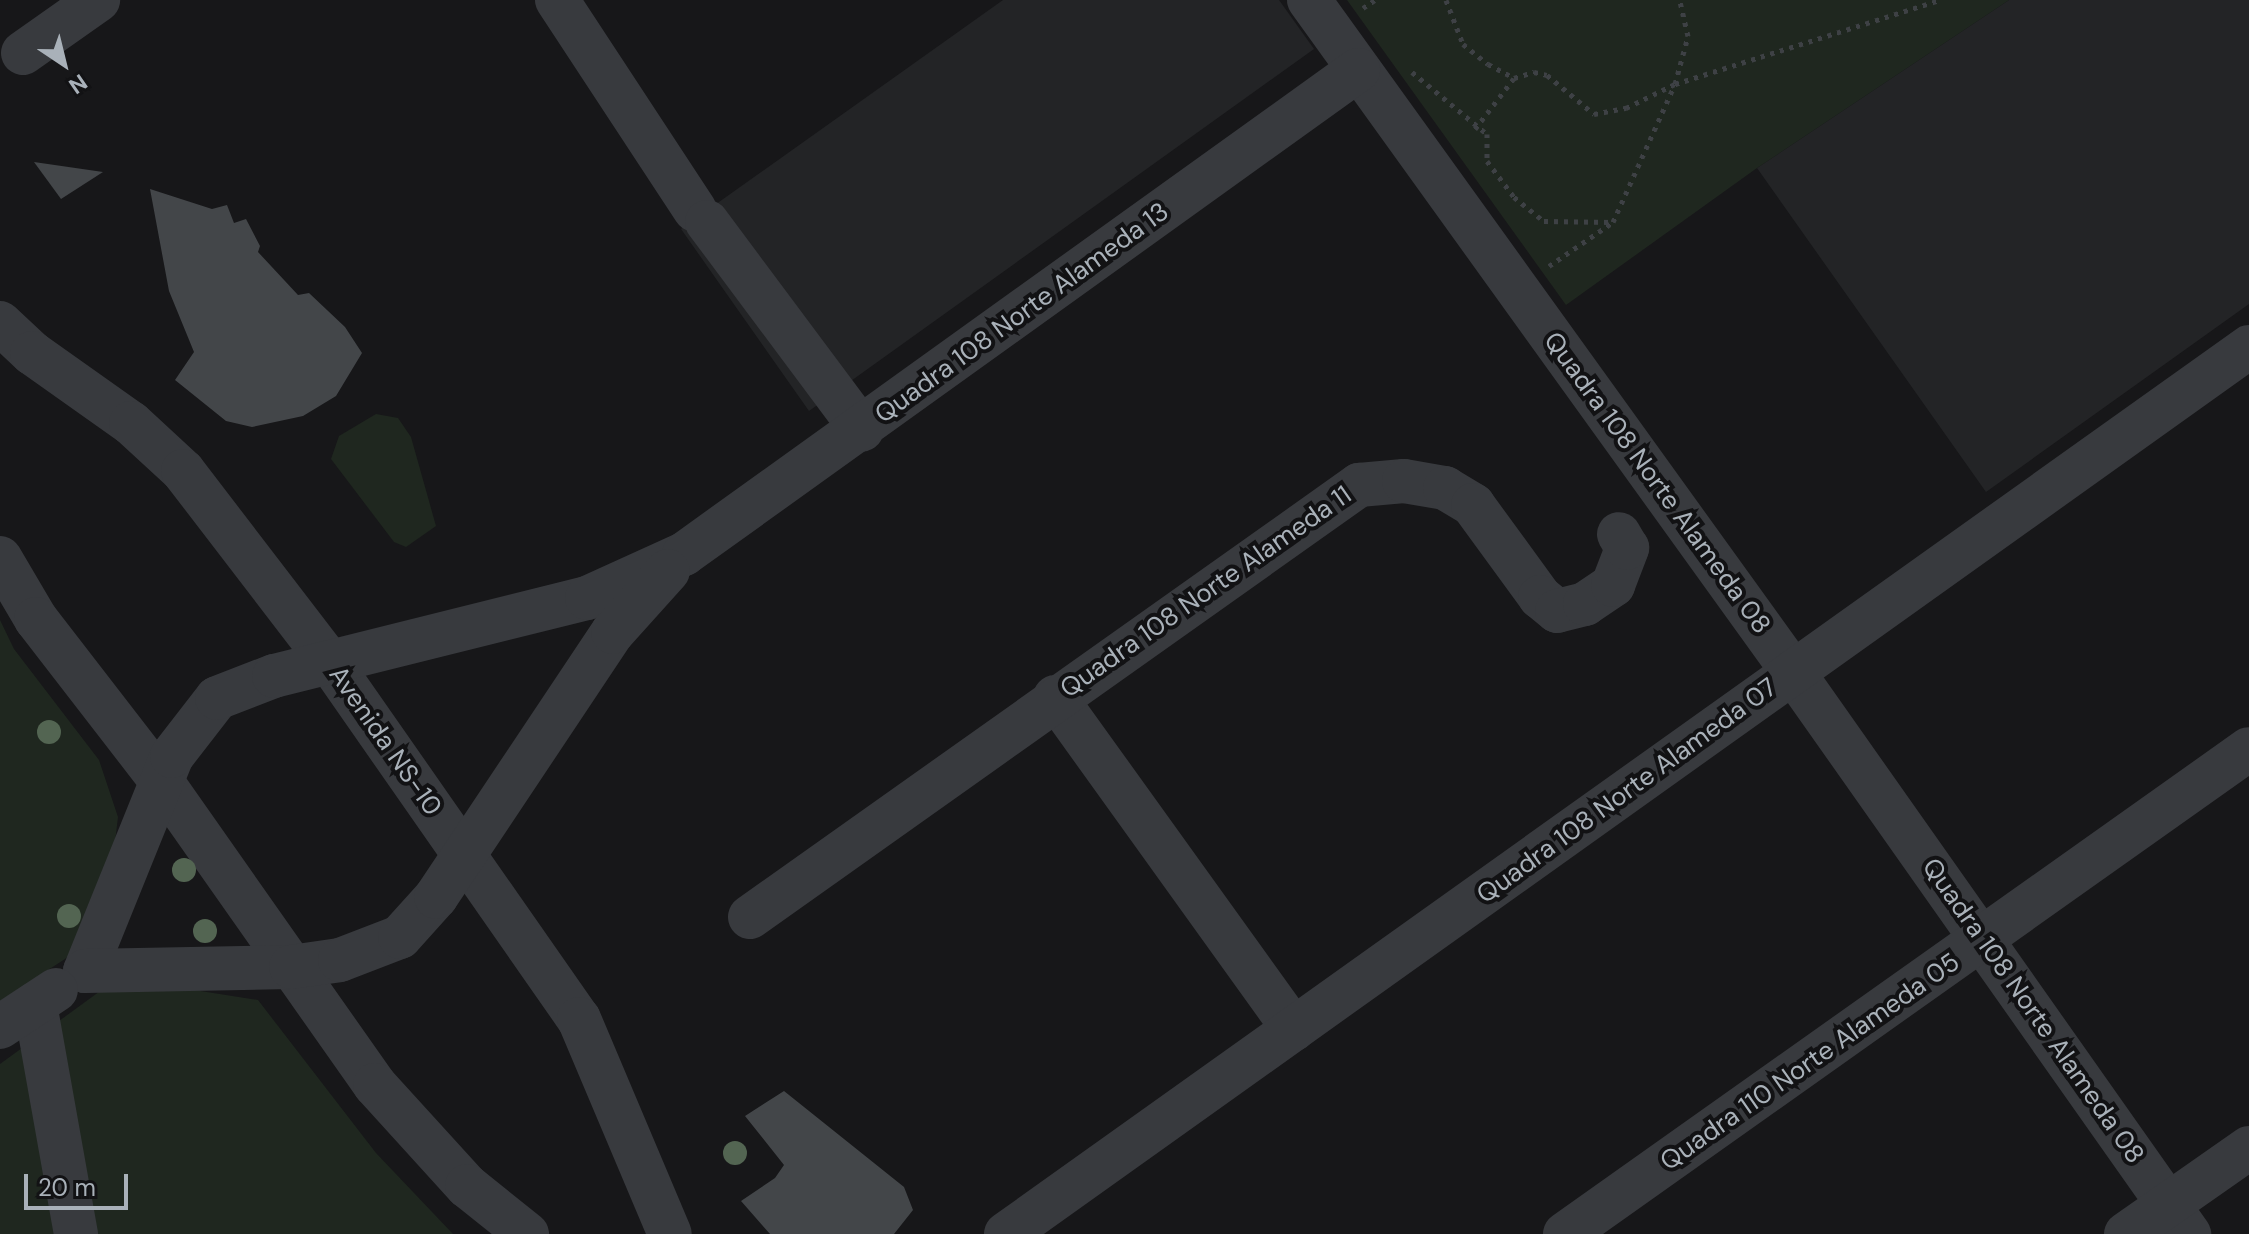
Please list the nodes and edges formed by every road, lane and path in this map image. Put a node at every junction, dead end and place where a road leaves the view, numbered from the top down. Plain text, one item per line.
1 (98, 0) edge
2 (557, 0) edge
3 (1309, 0) edge
4 (1358, 0) edge
5 (1375, 0) edge
6 (1446, 0) edge
7 (1680, 0) edge
8 (1940, 0) edge
9 (1363, 8) junction
10 (1370, 20) dead end
11 (23, 53) dead end
12 (1379, 68) junction
13 (1514, 78) junction
14 (1675, 84) junction
15 (1475, 129) junction
16 (1613, 222) junction
17 (1541, 271) dead end
18 (0, 323) edge
19 (2249, 347) edge
20 (862, 430) junction
21 (1619, 534) dead end
22 (684, 554) junction
23 (0, 558) edge
24 (331, 664) junction
25 (1793, 672) junction
26 (1055, 697) junction
27 (2249, 749) edge
28 (162, 782) junction
29 (463, 852) junction
30 (750, 917) dead end
31 (1982, 940) junction
32 (291, 967) junction
33 (85, 971) junction
34 (17, 1016) edge
35 (1294, 1029) junction
36 (2249, 1148) edge
37 (2179, 1219) edge
38 (76, 1234) edge
39 (527, 1234) edge
40 (670, 1234) edge
41 (1006, 1234) edge
42 (1565, 1234) edge
43 (2126, 1234) edge

1 - 11 street
2 - 20 street
3 - 12 street, Quadra 108 Norte Alameda 08
4 - 9 path
5 - 9 path
6 - 13 path
7 - 14 path
8 - 14 path
9 - 10 path
12 - 15 path
12 - 20 street, Quadra 108 Norte Alameda 13
12 - 25 street, Quadra 108 Norte Alameda 08
13 - 14 path
13 - 15 path
14 - 16 path
15 - 16 path
16 - 17 path
18 - 24 street, Avenida NS-10
19 - 25 street, Quadra 108 Norte Alameda 07
20 - 22 street, Quadra 108 Norte Alameda 13
21 - 26 street, Quadra 108 Norte Alameda 11
22 - 24 street
22 - 29 street
23 - 28 street
24 - 28 street
24 - 29 street, Avenida NS-10
25 - 31 street, Quadra 108 Norte Alameda 08
25 - 35 street, Quadra 108 Norte Alameda 07
26 - 30 street, Quadra 108 Norte Alameda 11
26 - 35 street
27 - 31 street, Quadra 110 Norte Alameda 05
28 - 32 street
28 - 33 street
29 - 32 street
29 - 40 street, Avenida NS-10
31 - 37 street, Quadra 108 Norte Alameda 08
31 - 42 street, Quadra 110 Norte Alameda 05
32 - 33 street
32 - 39 street
33 - 34 street
34 - 38 street
35 - 41 street, Quadra 108 Norte Alameda 07
36 - 37 street
37 - 43 street

